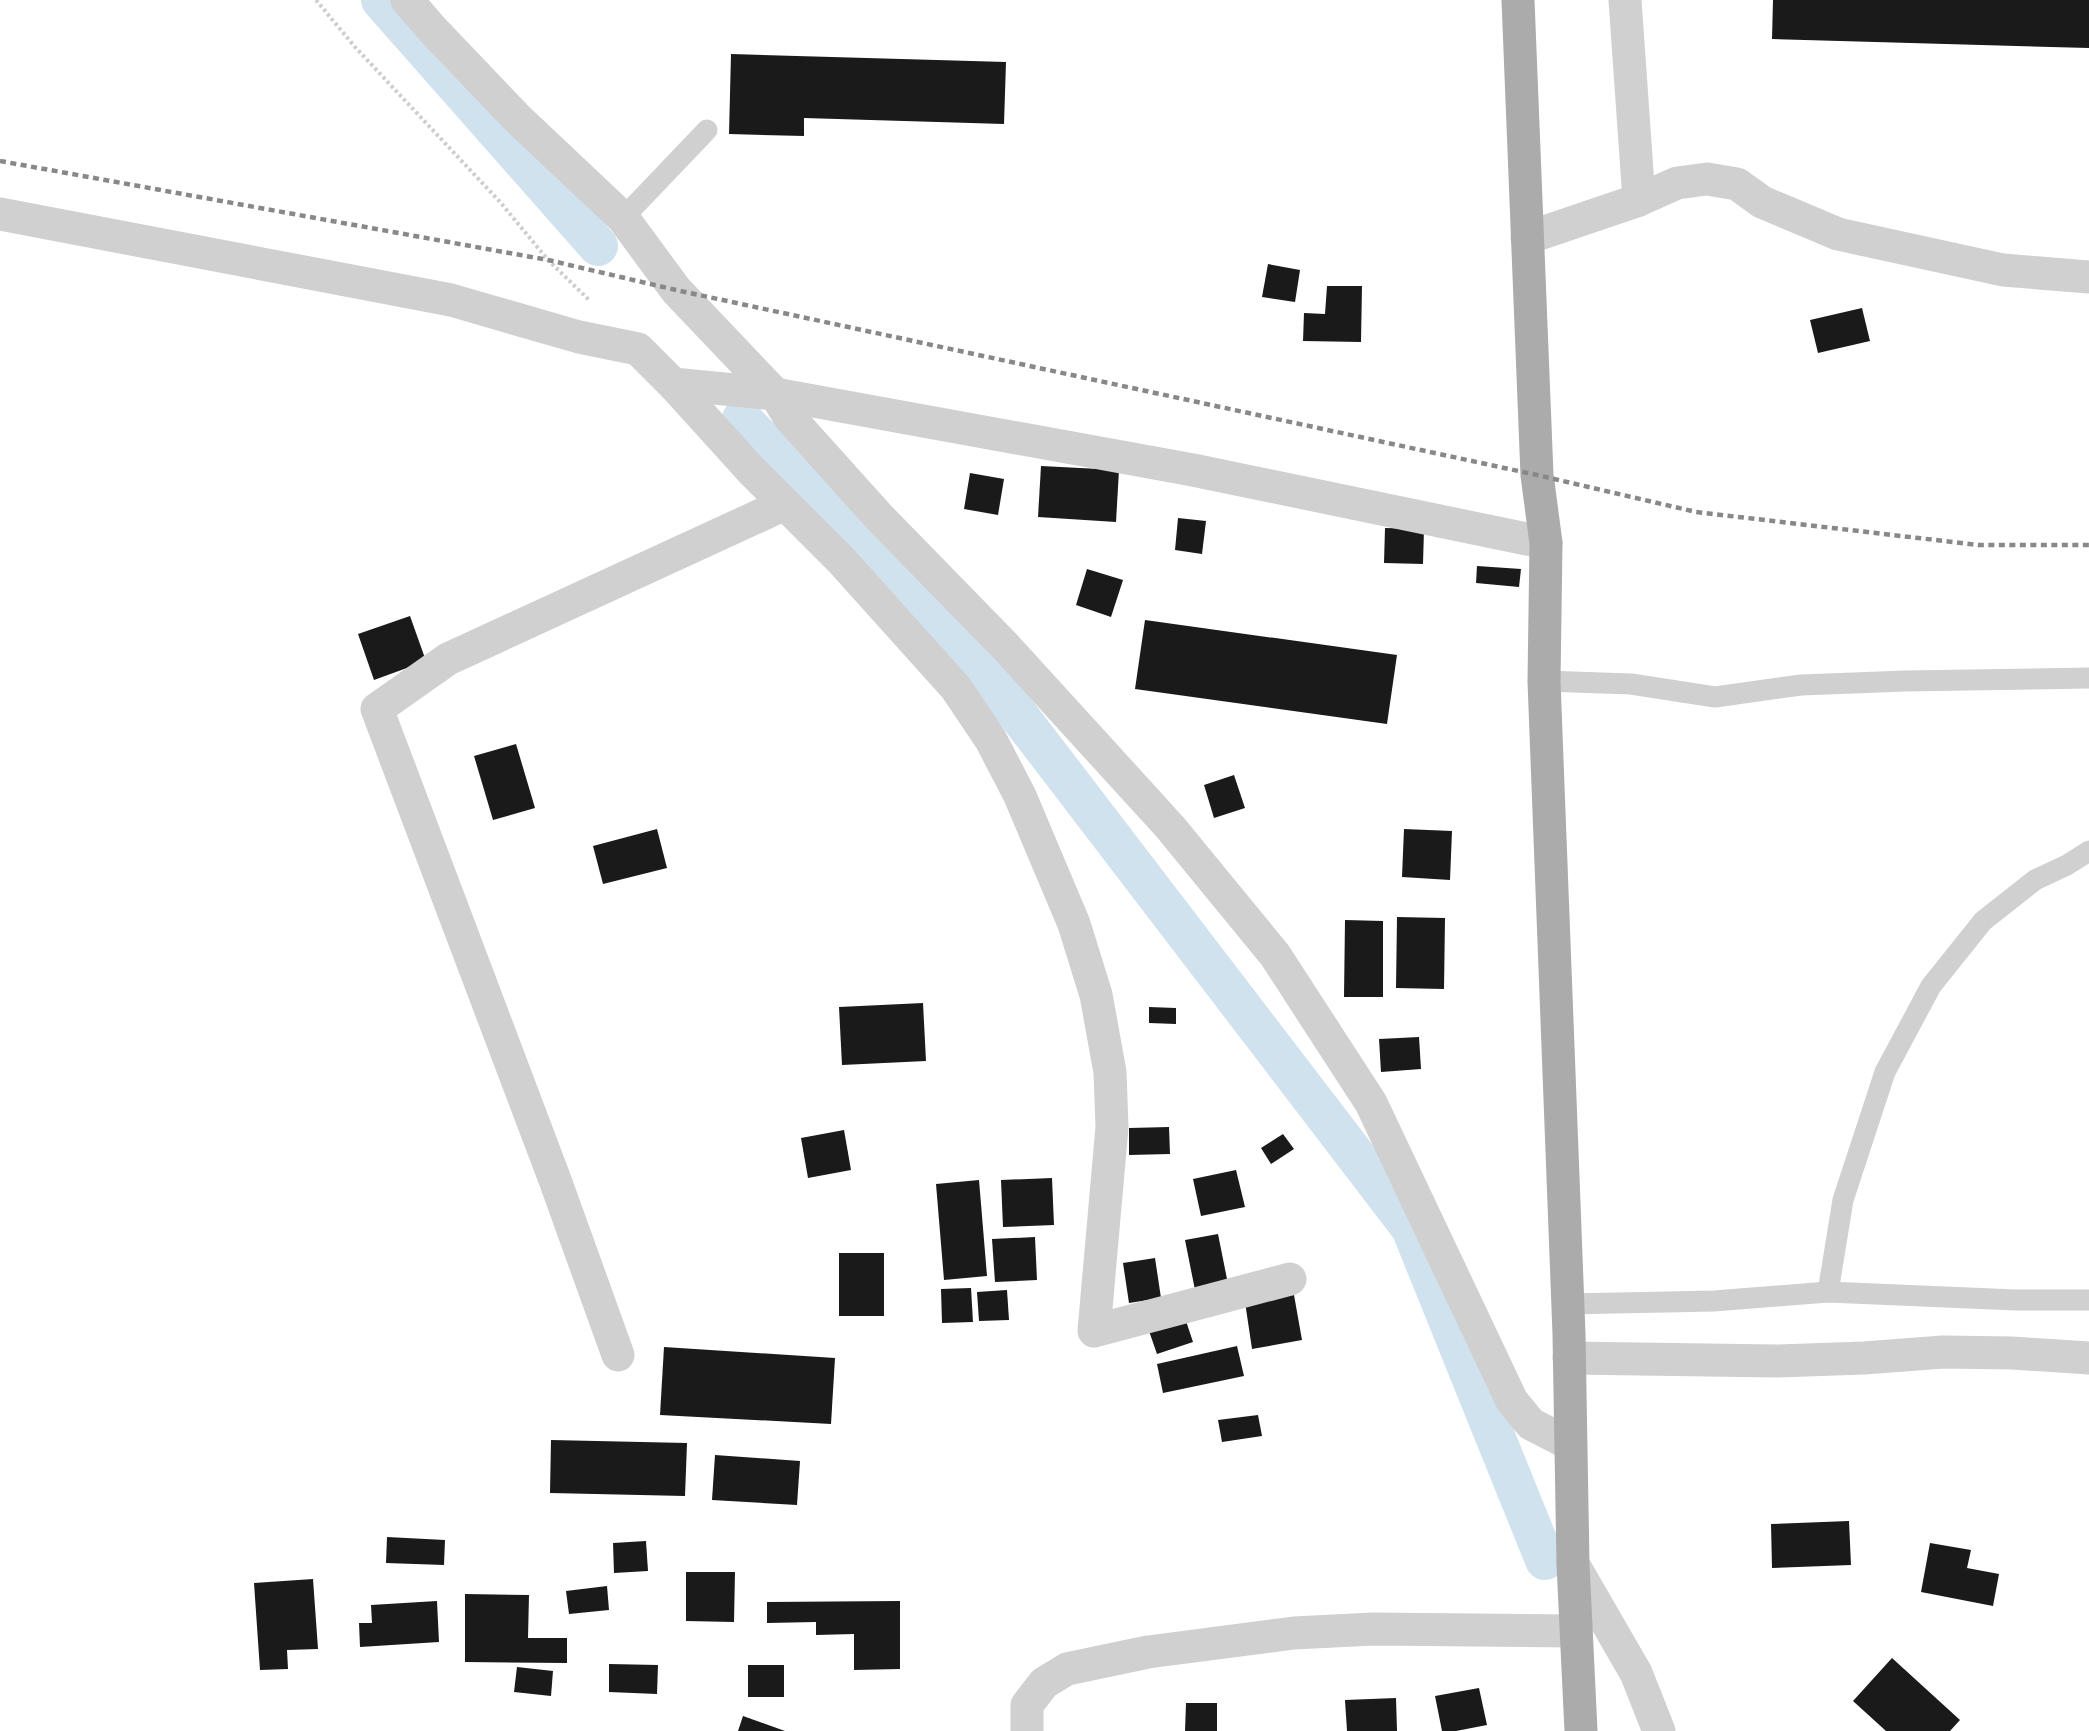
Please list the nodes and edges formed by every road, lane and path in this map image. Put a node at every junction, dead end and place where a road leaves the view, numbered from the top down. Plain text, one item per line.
1 (316, 0) edge
2 (407, 0) edge
3 (1518, 0) edge
4 (1625, 0) edge
5 (706, 130) dead end
6 (1639, 200) junction
7 (0, 214) edge
8 (623, 218) junction
9 (1527, 238) junction
10 (2089, 277) edge
11 (592, 303) dead end
12 (673, 384) junction
13 (775, 394) junction
14 (785, 504) junction
15 (1546, 543) junction
16 (2089, 678) edge
17 (1544, 681) junction
18 (2089, 851) edge
19 (1290, 1279) dead end
20 (1828, 1292) junction
21 (2089, 1300) edge
22 (1568, 1304) junction
23 (618, 1355) dead end
24 (1569, 1358) junction
25 (2089, 1358) edge
26 (1570, 1444) junction
27 (1573, 1564) junction
28 (1575, 1631) junction
29 (1027, 1731) edge
30 (1581, 1731) edge
31 (1659, 1731) edge

1 - 11 path
2 - 8 street
3 - 9 main road
4 - 6 street
5 - 8 lane
6 - 9 street
6 - 10 street
7 - 12 street
8 - 13 street
9 - 15 main road
12 - 13 street
12 - 14 street
13 - 15 street
13 - 26 street
14 - 19 street
14 - 23 street
15 - 17 main road
16 - 17 lane
17 - 22 main road
18 - 20 lane
20 - 21 lane
20 - 22 lane
22 - 24 main road
24 - 25 street
24 - 26 main road
26 - 27 main road
27 - 28 main road
27 - 31 street
28 - 29 street
28 - 30 main road

